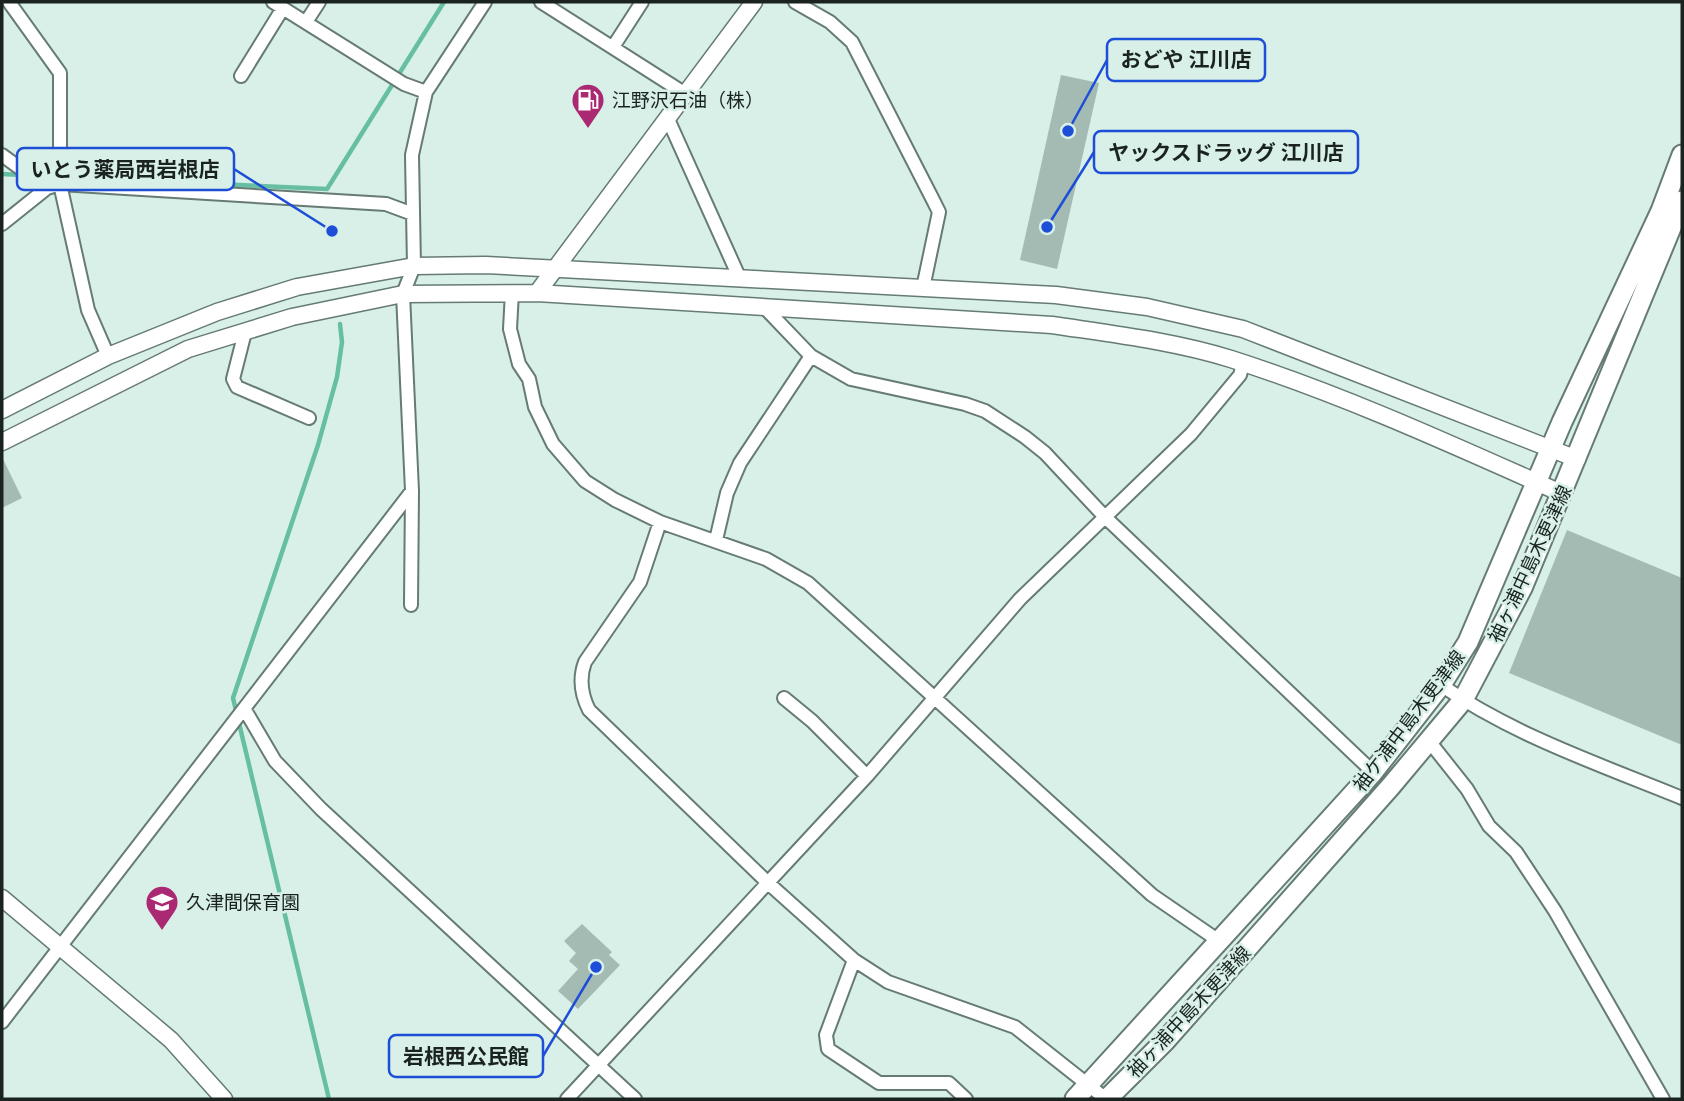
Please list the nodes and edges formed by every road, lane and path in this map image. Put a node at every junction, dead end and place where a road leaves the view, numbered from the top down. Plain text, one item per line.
1 (9, 2) edge
2 (319, 2) edge
3 (485, 2) edge
4 (541, 2) edge
5 (642, 2) edge
6 (754, 2) edge
7 (795, 2) edge
8 (278, 5) edge
9 (2, 10) edge
10 (306, 22) junction
11 (612, 47) junction
12 (241, 76) dead end
13 (426, 92) junction
14 (684, 93) junction
15 (667, 117) junction
16 (2, 155) edge
17 (1682, 155) edge
18 (53, 186) junction
19 (1682, 201) edge
20 (413, 214) junction
21 (2, 224) edge
22 (414, 266) junction
23 (558, 268) junction
24 (740, 279) junction
25 (923, 288) junction
26 (512, 292) junction
27 (537, 293) junction
28 (402, 294) junction
29 (766, 309) junction
30 (245, 332) junction
31 (108, 356) junction
32 (811, 356) junction
33 (1244, 364) junction
34 (2, 410) edge
35 (309, 418) dead end
36 (2, 442) edge
37 (1550, 448) junction
38 (1577, 459) junction
39 (1535, 482) junction
40 (412, 491) junction
41 (1563, 494) junction
42 (1104, 516) junction
43 (660, 522) junction
44 (716, 540) junction
45 (411, 605) dead end
46 (1441, 685) junction
47 (784, 698) dead end
48 (935, 698) junction
49 (1463, 700) junction
50 (245, 710) junction
51 (1429, 741) junction
52 (1373, 772) junction
53 (867, 776) junction
54 (1682, 798) edge
55 (767, 883) junction
56 (2, 898) edge
57 (1219, 941) junction
58 (59, 947) junction
59 (854, 960) junction
60 (2, 1022) edge
61 (598, 1065) junction
62 (1090, 1083) junction
63 (224, 1099) edge
64 (567, 1099) edge
65 (635, 1099) edge
66 (967, 1099) edge
67 (1075, 1099) edge
68 (1107, 1099) edge
69 (1663, 1099) edge

1 - 9 street
1 - 18 street
2 - 10 street
3 - 13 street
4 - 11 street
5 - 11 street
6 - 14 street
7 - 25 street
8 - 10 street
8 - 12 street
10 - 13 street
11 - 14 street
13 - 20 street
14 - 15 street
15 - 23 street
15 - 24 street
16 - 18 street
17 - 37 main road, 袖ケ浦中島木更津線
18 - 20 street
18 - 21 street
18 - 31 street
19 - 38 main road, 袖ヶ浦中島木更津線
20 - 22 street
22 - 23 street
22 - 28 street
22 - 31 street
23 - 24 street
23 - 27 street
24 - 25 street
25 - 37 street
26 - 27 street
26 - 28 street
26 - 43 street
27 - 29 street
28 - 30 street
28 - 40 street
29 - 32 street
29 - 33 street
30 - 35 street
30 - 36 street
31 - 34 street
32 - 42 street
32 - 44 street
33 - 39 street
33 - 42 street
37 - 38 street
37 - 39 main road, 袖ケ浦中島木更津線
38 - 41 main road, 袖ヶ浦中島木更津線
39 - 41 street
39 - 46 main road, 袖ケ浦中島木更津線
40 - 45 street
40 - 50 street
41 - 49 main road, 袖ヶ浦中島木更津線
42 - 48 street
42 - 52 street
43 - 44 street
43 - 55 street
44 - 48 street
46 - 49 street
46 - 52 main road, 袖ケ浦中島木更津線
47 - 53 street
48 - 53 street
48 - 57 street
49 - 51 main road, 袖ヶ浦中島木更津線
49 - 54 street
50 - 58 street
50 - 61 street
51 - 68 main road, 袖ヶ浦中島木更津線
51 - 69 street
52 - 57 main road, 袖ケ浦中島木更津線
53 - 55 street
55 - 59 street
55 - 61 street
56 - 58 street
57 - 62 main road, 袖ケ浦中島木更津線
58 - 60 street
58 - 63 street
59 - 62 street
59 - 66 street
61 - 64 street
61 - 65 street
62 - 67 main road, 袖ケ浦中島木更津線
62 - 68 street

